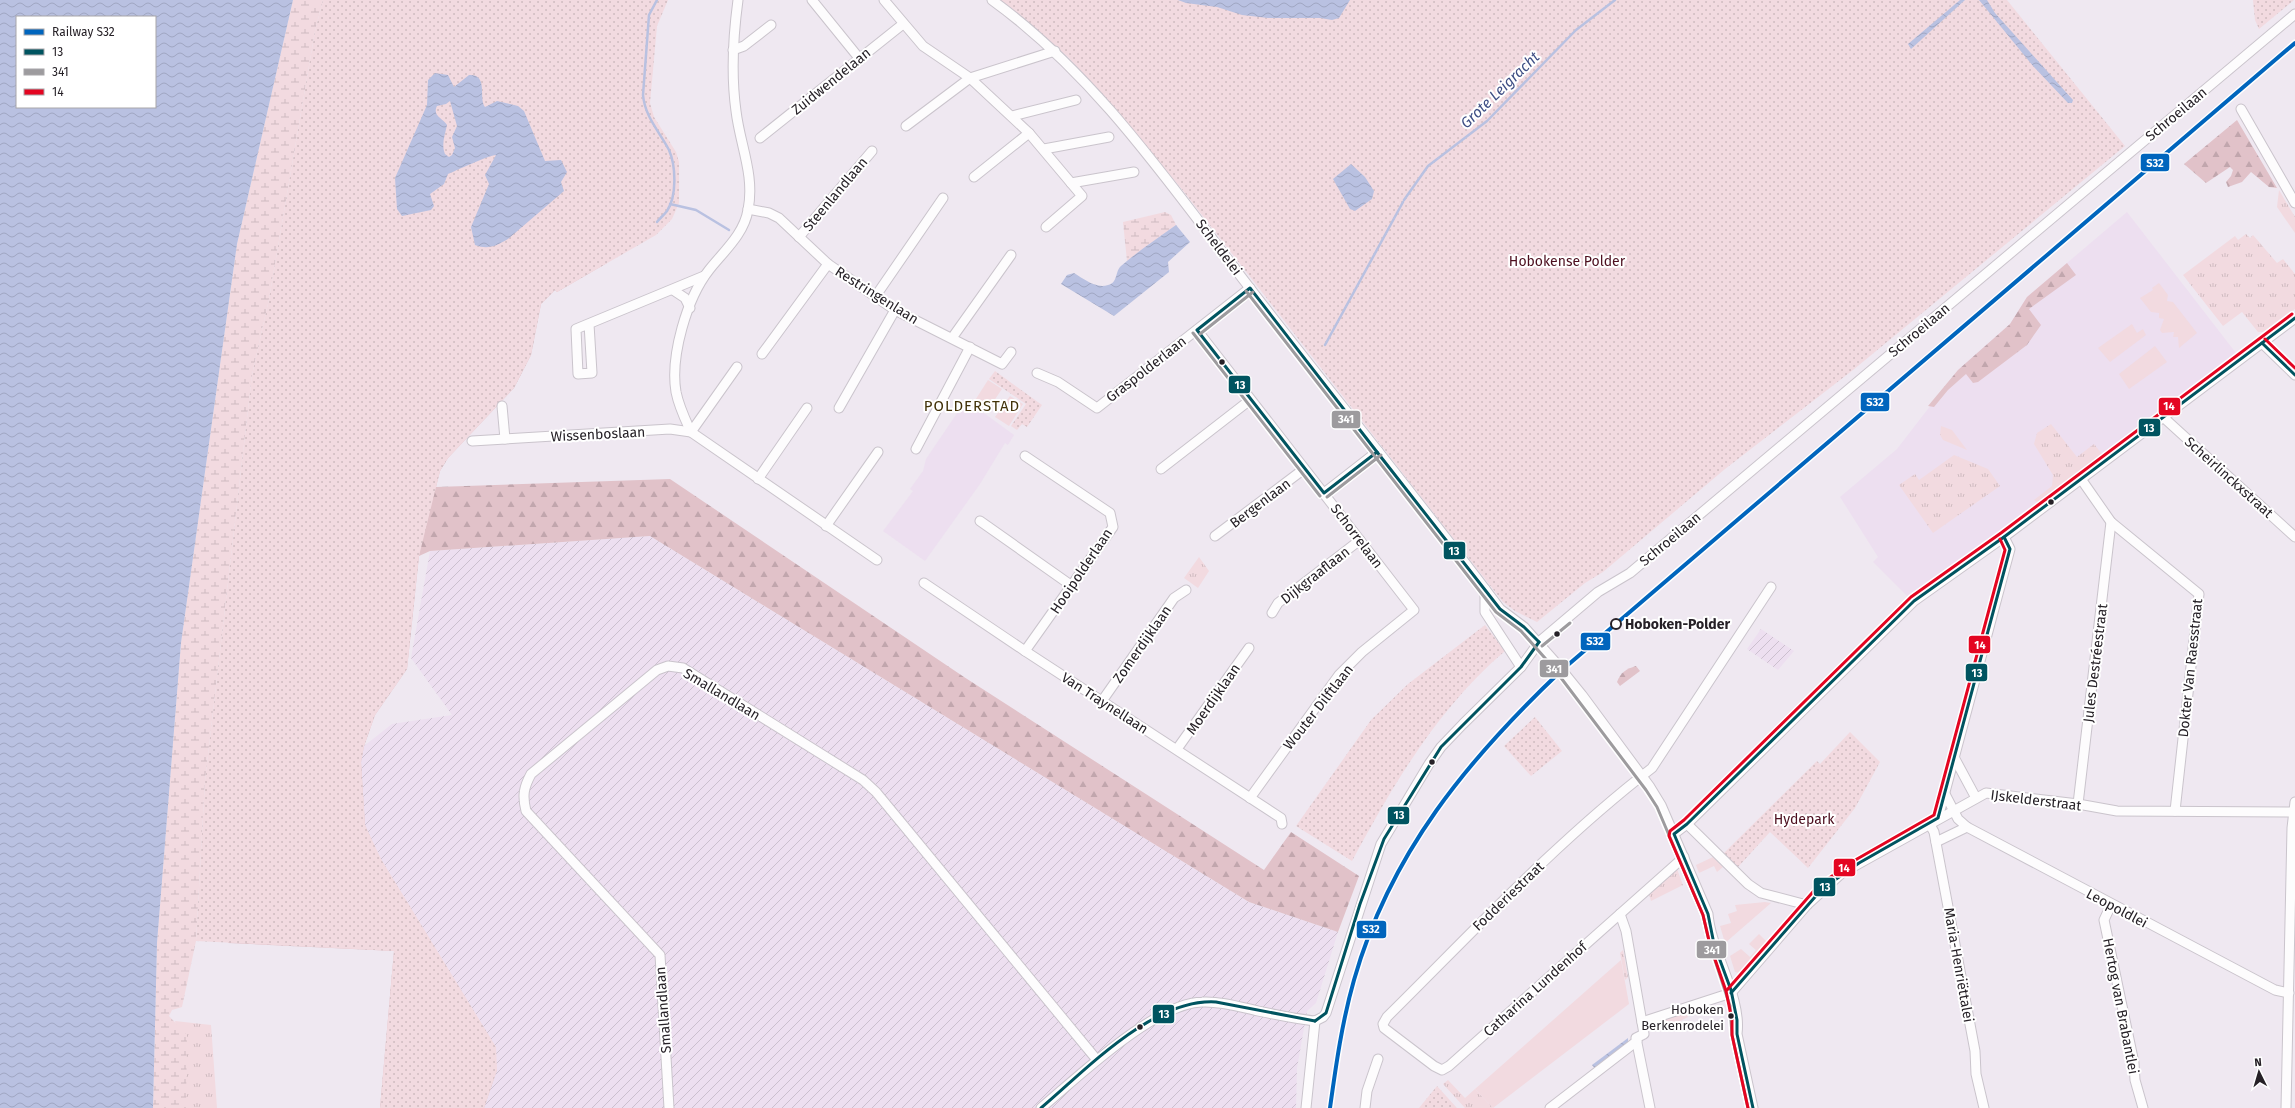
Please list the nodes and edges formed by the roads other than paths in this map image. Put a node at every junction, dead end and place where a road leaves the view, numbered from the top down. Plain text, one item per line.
1 (738, 0) edge
2 (812, 0) edge
3 (884, 0) edge
4 (992, 0) edge
5 (2295, 14) edge
6 (904, 24) junction
7 (771, 25) dead end
8 (733, 50) junction
9 (1055, 51) junction
10 (859, 58) junction
11 (970, 78) junction
12 (1076, 100) dead end
13 (2241, 109) dead end
14 (1012, 116) junction
15 (906, 126) dead end
16 (1029, 133) junction
17 (1109, 137) dead end
18 (760, 138) dead end
19 (1044, 149) junction
20 (872, 151) dead end
21 (1134, 172) dead end
22 (974, 177) dead end
23 (1071, 183) junction
24 (943, 198) dead end
25 (2295, 203) edge
26 (748, 209) junction
27 (1046, 226) dead end
28 (799, 237) junction
29 (1010, 254) dead end
30 (828, 264) junction
31 (704, 276) junction
32 (1250, 288) junction
33 (673, 290) junction
34 (875, 296) junction
35 (690, 308) junction
36 (895, 310) junction
37 (2295, 318) edge
38 (589, 324) junction
39 (1197, 330) junction
40 (952, 338) junction
41 (2262, 343) junction
42 (970, 347) junction
43 (1011, 352) dead end
44 (762, 354) dead end
45 (737, 367) dead end
46 (1037, 373) dead end
47 (2295, 375) edge
48 (1250, 400) junction
49 (502, 406) dead end
50 (808, 408) dead end
51 (839, 408) dead end
52 (2163, 417) junction
53 (691, 432) junction
54 (505, 439) junction
55 (472, 441) dead end
56 (916, 449) dead end
57 (1378, 451) junction
58 (878, 452) dead end
59 (1025, 456) dead end
60 (1161, 468) dead end
61 (1304, 469) junction
62 (758, 479) junction
63 (2081, 479) junction
64 (1324, 493) junction
65 (980, 521) dead end
66 (2111, 522) junction
67 (826, 526) junction
68 (1215, 536) dead end
69 (2004, 537) junction
70 (2295, 537) edge
71 (1360, 540) junction
72 (877, 560) dead end
73 (924, 583) dead end
74 (1072, 586) junction
75 (1772, 587) dead end
76 (1485, 589) junction
77 (1186, 590) dead end
78 (1414, 610) joint
79 (1272, 613) dead end
80 (1539, 642) junction
81 (1249, 648) dead end
82 (1025, 651) junction
83 (1521, 667) junction
84 (1102, 701) junction
85 (1177, 749) junction
86 (1955, 759) junction
87 (1642, 776) junction
88 (1945, 794) junction
89 (1250, 798) junction
90 (1976, 798) junction
91 (2295, 802) edge
92 (2078, 804) junction
93 (1953, 810) junction
94 (2175, 811) junction
95 (2293, 812) junction
96 (1938, 818) junction
97 (1929, 823) junction
98 (1282, 824) dead end
99 (1686, 824) junction
100 (1967, 827) junction
101 (2294, 828) edge
102 (1674, 834) junction
103 (1936, 842) junction
104 (1684, 857) junction
105 (1807, 905) junction
106 (2111, 905) junction
107 (1620, 914) junction
108 (1731, 993) junction
109 (2289, 993) junction
110 (1316, 1021) junction
111 (1642, 1022) junction
112 (1383, 1024) joint
113 (1637, 1041) junction
114 (1097, 1060) junction
115 (1378, 1060) dead end
116 (2286, 1094) junction
117 (2295, 1099) edge
118 (669, 1108) edge
119 (1042, 1108) edge
120 (1306, 1108) edge
121 (1365, 1108) edge
122 (1550, 1108) edge
123 (1650, 1108) edge
124 (1753, 1108) edge
125 (1984, 1108) edge
126 (2143, 1108) edge
127 (2286, 1108) edge

1 - 8 street
2 - 10 street
3 - 6 street
4 - 9 street, Scheldelei
5 - 80 street, Schroeilaan
6 - 10 street, Zuidwendelaan
6 - 11 street
7 - 8 street
8 - 26 street
9 - 11 street
9 - 32 street, Scheldelei
10 - 18 street, Zuidwendelaan
11 - 14 street
11 - 15 street
12 - 14 street
13 - 25 street
14 - 16 street
16 - 19 street
16 - 22 street
17 - 19 street
19 - 23 street
20 - 28 street, Steenlandlaan
21 - 23 street
23 - 27 street
24 - 34 street
26 - 28 street, Restringenlaan
26 - 31 street
28 - 30 street, Restringenlaan
29 - 40 street
30 - 34 street, Restringenlaan
30 - 44 street
31 - 33 street
31 - 35 street
32 - 39 street, Graspolderlaan
32 - 57 street, Scheldelei
33 - 35 street
33 - 38 street
34 - 36 street, Restringenlaan
35 - 53 street
36 - 40 street, Restringenlaan
36 - 51 street
37 - 41 street
38 - 38 street
39 - 46 street, Graspolderlaan
39 - 48 street, Schorrelaan
40 - 42 street, Restringenlaan
41 - 47 street
41 - 52 street
42 - 43 street, Restringenlaan
42 - 56 street
45 - 53 street
48 - 60 street
48 - 61 street, Schorrelaan
49 - 54 street
50 - 62 street
52 - 63 street
52 - 70 street, Scheirlinckxstraat
53 - 54 street, Wissenboslaan
53 - 62 street
54 - 55 street, Wissenboslaan
57 - 64 street
57 - 76 street, Scheldelei
58 - 67 street
59 - 74 street, Hooipolderlaan
61 - 64 street, Schorrelaan
61 - 68 street, Bergenlaan
62 - 67 street
63 - 66 street, Dokter Van Raesstraat
63 - 69 street
64 - 71 street, Schorrelaan
65 - 74 street
66 - 92 street, Jules Destréestraat
66 - 94 street, Dokter Van Raesstraat
67 - 72 street
69 - 86 street
69 - 99 street
71 - 78 street, Schorrelaan
71 - 79 street, Dijkgraaflaan
73 - 82 street, Van Traynellaan
74 - 82 street, Hooipolderlaan
75 - 87 street, Fodderiestraat
76 - 80 street, Scheldelei
76 - 83 street
77 - 84 street, Zomerdijklaan
78 - 89 street, Wouter Dilftlaan
80 - 83 street, Schroeilaan
80 - 87 street, Scheldelei
81 - 85 street, Moerdijklaan
82 - 84 street, Van Traynellaan
83 - 110 street, Schroeilaan
84 - 85 street, Van Traynellaan
85 - 89 street, Van Traynellaan
86 - 88 street
86 - 90 street
87 - 102 street, Scheldelei
87 - 112 street, Fodderiestraat
88 - 93 street, Leopoldlei
88 - 96 street
89 - 98 street, Van Traynellaan
90 - 92 street, IJskelderstraat
90 - 93 street, IJskelderstraat
91 - 95 street
92 - 94 street, IJskelderstraat
93 - 96 street, IJskelderstraat
93 - 100 street, Leopoldlei
94 - 95 street, IJskelderstraat
95 - 101 street
96 - 97 street, IJskelderstraat
97 - 103 street, Maria-Henriëttalei
97 - 105 street, IJskelderstraat
99 - 102 street
99 - 105 street
100 - 103 street
100 - 106 street, Leopoldlei
101 - 109 street
102 - 104 street, Scheldelei
103 - 125 street, Maria-Henriëttalei
104 - 107 street, Catharina Lundenhof
104 - 108 street, Scheldelei
105 - 108 street, IJskelderstraat
106 - 109 street, Leopoldlei
106 - 126 street, Hertog van Brabantlei
107 - 111 street
107 - 112 street, Catharina Lundenhof
108 - 111 street
108 - 124 street, Scheldelei
109 - 116 street
110 - 114 street
110 - 120 street
111 - 113 street
113 - 122 street
113 - 123 street
114 - 118 street, Smallandlaan
114 - 119 street
115 - 121 street
116 - 117 street
116 - 127 street

